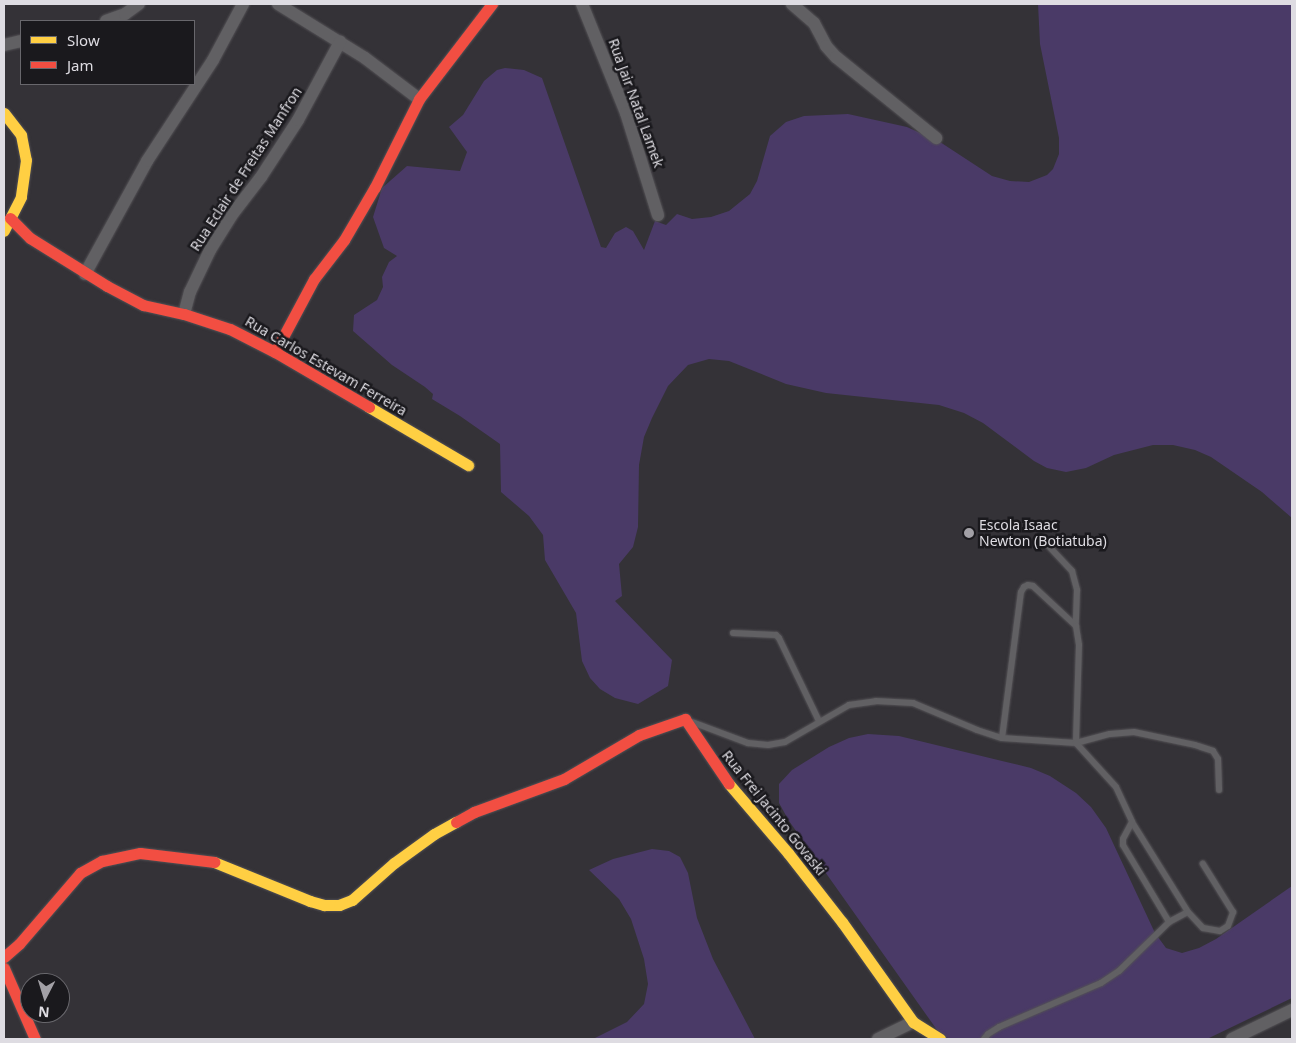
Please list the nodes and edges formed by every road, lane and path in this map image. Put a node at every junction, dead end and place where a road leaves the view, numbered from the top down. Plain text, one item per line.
1 (139, 4) edge
2 (243, 4) edge
3 (278, 4) edge
4 (490, 4) edge
5 (582, 4) edge
6 (792, 4) edge
7 (109, 20) edge
8 (20, 41) edge
9 (340, 42) junction
10 (4, 45) edge
11 (419, 99) junction
12 (4, 113) edge
13 (936, 138) dead end
14 (658, 215) dead end
15 (10, 218) junction
16 (4, 231) edge
17 (85, 274) junction
18 (184, 314) junction
19 (275, 352) junction
20 (468, 465) dead end
21 (1042, 539) dead end
22 (1076, 626) junction
23 (733, 633) dead end
24 (685, 719) junction
25 (819, 721) junction
26 (1002, 738) junction
27 (1076, 743) junction
28 (1218, 790) dead end
29 (1132, 822) junction
30 (1203, 864) dead end
31 (1188, 912) junction
32 (1169, 922) junction
33 (4, 957) edge
34 (4, 968) edge
35 (1292, 1010) edge
36 (913, 1022) junction
37 (35, 1039) edge
38 (878, 1039) edge
39 (940, 1039) edge
40 (984, 1039) edge
41 (1232, 1039) edge

1 - 7 street
2 - 17 street
3 - 9 street
4 - 11 street
5 - 14 street, Rua Jair Natal Lamek
6 - 13 street
8 - 10 street
9 - 11 street
9 - 18 street, Rua Eclair de Freitas Manfron
11 - 19 street
12 - 15 street
15 - 16 street
15 - 17 street, Rua Carlos Estevam Ferreira
17 - 18 street, Rua Carlos Estevam Ferreira
18 - 19 street, Rua Carlos Estevam Ferreira
19 - 20 street, Rua Carlos Estevam Ferreira
21 - 22 lane
22 - 26 lane
22 - 27 lane
23 - 25 lane
24 - 25 lane
24 - 33 street
24 - 36 street, Rua Frei Jacinto Govaski
25 - 26 lane
26 - 27 lane
27 - 28 lane
27 - 29 lane
29 - 31 lane
29 - 32 lane
30 - 31 lane
31 - 32 lane
32 - 40 lane
34 - 37 street
35 - 41 street
36 - 38 street
36 - 39 street, Rua Frei Jacinto Govaski

